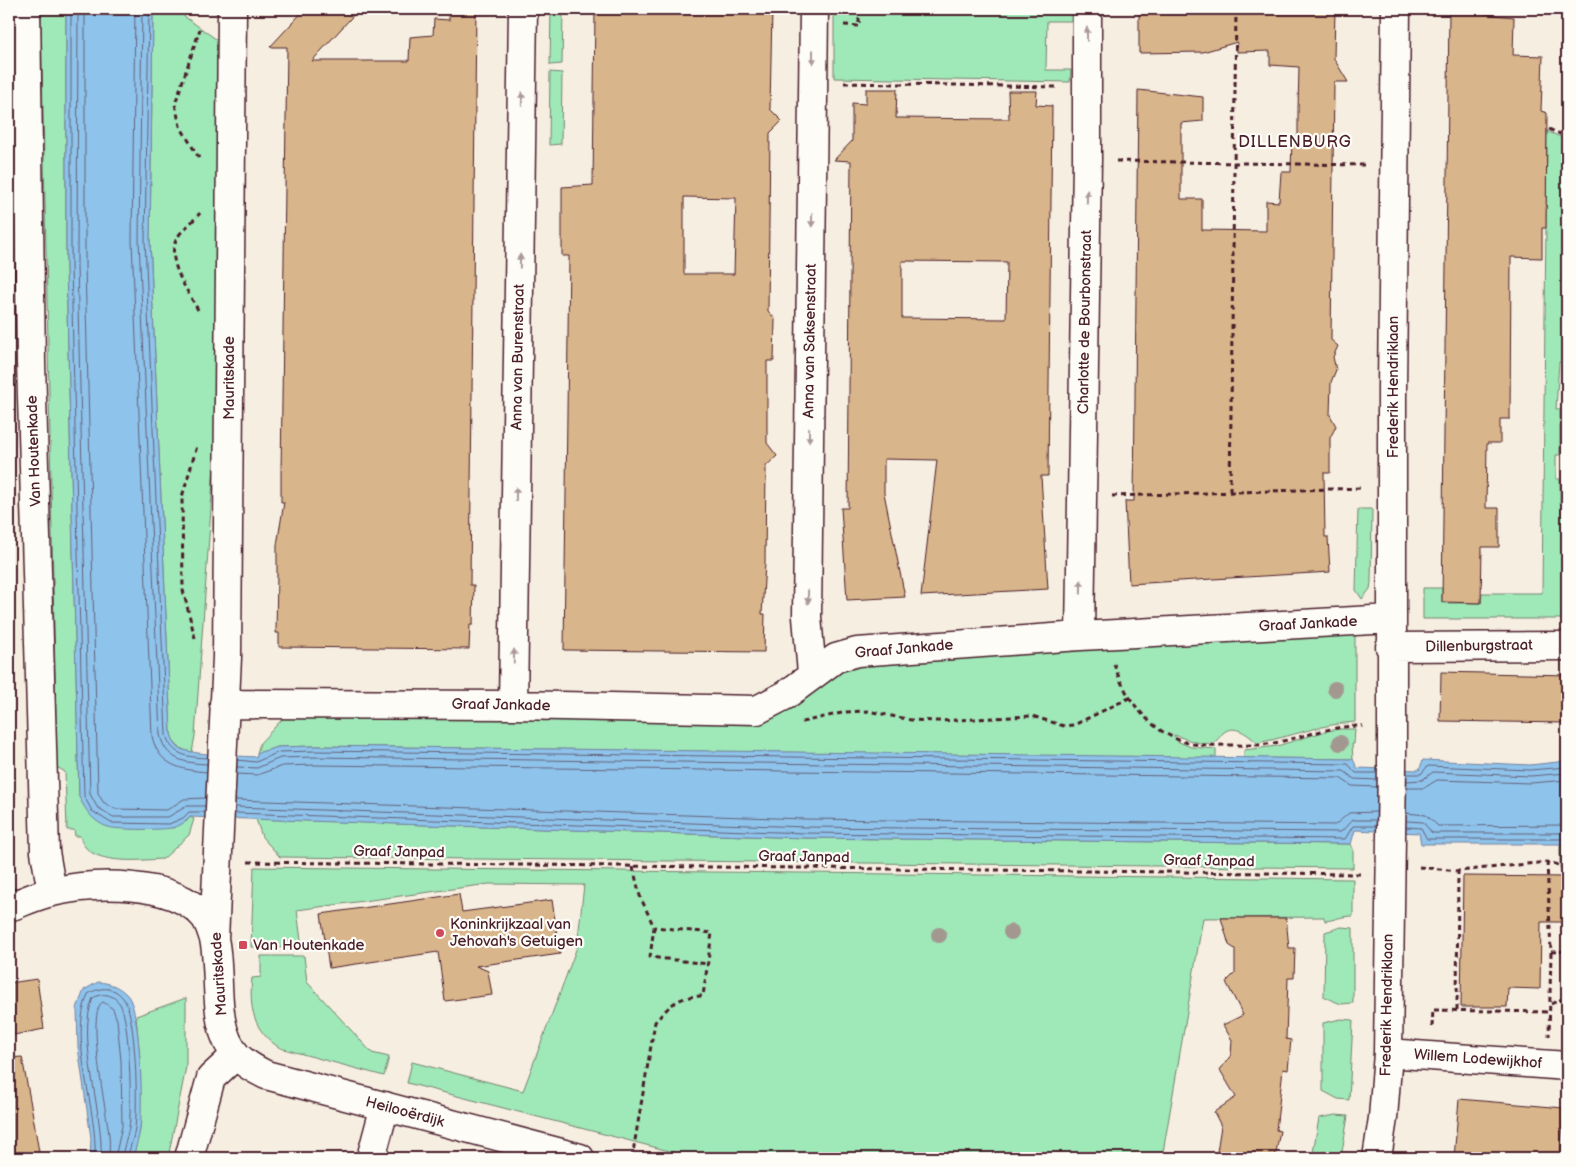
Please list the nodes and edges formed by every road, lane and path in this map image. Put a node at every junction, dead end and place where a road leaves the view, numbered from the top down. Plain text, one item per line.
1 (26, 9) edge
2 (232, 9) edge
3 (523, 9) edge
4 (814, 9) edge
5 (1087, 9) edge
6 (1236, 9) edge
7 (1396, 9) edge
8 (201, 27) dead end
9 (813, 83) junction
10 (1087, 88) junction
11 (1549, 129) dead end
12 (1567, 137) edge
13 (201, 160) dead end
14 (1087, 160) junction
15 (1234, 164) junction
16 (1396, 166) junction
17 (204, 208) dead end
18 (201, 315) dead end
19 (198, 440) dead end
20 (1393, 488) junction
21 (1230, 491) junction
22 (1082, 497) junction
23 (1391, 620) junction
24 (1110, 634) junction
25 (1080, 636) junction
26 (196, 642) dead end
27 (1567, 646) edge
28 (1390, 647) junction
29 (812, 673) junction
30 (224, 704) junction
31 (513, 705) junction
32 (1391, 728) junction
33 (217, 862) junction
34 (1547, 862) junction
35 (1390, 863) junction
36 (633, 867) junction
37 (1567, 867) edge
38 (1458, 870) junction
39 (52, 892) junction
40 (9, 907) edge
41 (654, 927) junction
42 (214, 939) junction
43 (1567, 951) edge
44 (1551, 952) junction
45 (708, 964) junction
46 (1567, 997) edge
47 (1551, 1004) junction
48 (1457, 1010) junction
49 (1550, 1012) junction
50 (1388, 1053) junction
51 (236, 1055) junction
52 (1429, 1056) junction
53 (1558, 1065) edge
54 (385, 1106) junction
55 (189, 1158) edge
56 (371, 1158) edge
57 (580, 1158) edge
58 (632, 1158) edge
59 (1377, 1158) edge

1 - 39 street, Van Houtenkade
2 - 30 street, Mauritskade
31 -> 3 street, Anna van Burenstraat
4 -> 9 street, Anna van Saksenstraat
10 -> 5 street, Charlotte de Bourbonstraat
6 - 15 path
7 - 16 street, Frederik Hendriklaan
8 - 13 path
9 - 10 path
9 -> 29 street, Anna van Saksenstraat
10 - 14 street, Charlotte de Bourbonstraat
11 - 12 path
14 - 15 path
22 -> 14 street, Charlotte de Bourbonstraat
15 - 16 path
15 - 21 path
16 - 20 street, Frederik Hendriklaan
17 - 18 path
19 - 26 path
20 - 21 path
20 - 23 street, Frederik Hendriklaan
21 - 22 path
25 -> 22 street, Charlotte de Bourbonstraat
23 - 24 street, Graaf Jankade
23 - 28 street, Frederik Hendriklaan
24 - 25 street, Graaf Jankade
24 - 32 path
25 - 29 street, Graaf Jankade
27 - 28 street, Dillenburgstraat
28 - 32 street, Frederik Hendriklaan
29 - 31 street, Graaf Jankade
30 - 31 street, Graaf Jankade
30 - 33 street, Mauritskade
32 - 35 street, Frederik Hendriklaan
33 - 36 path, Graaf Janpad
33 - 42 street, Mauritskade
34 - 37 path, Graaf Janpad
34 - 38 path, Graaf Janpad
34 - 44 path
35 - 36 path, Graaf Janpad
35 - 38 path, Graaf Janpad
35 - 50 street, Frederik Hendriklaan
36 - 41 path
38 - 48 path
39 - 40 street
39 - 42 street
41 - 45 path
41 - 45 path
42 - 51 street, Mauritskade
43 - 44 path
44 - 47 path
45 - 58 path
46 - 47 path
47 - 49 path
48 - 49 path
48 - 52 path
49 - 53 path
50 - 52 street, Willem Lodewijkhof
50 - 59 street, Frederik Hendriklaan
51 - 54 street, Heilooërdijk
51 - 55 street
52 - 53 street, Willem Lodewijkhof
54 - 56 street
54 - 57 street, Heilooërdijk

